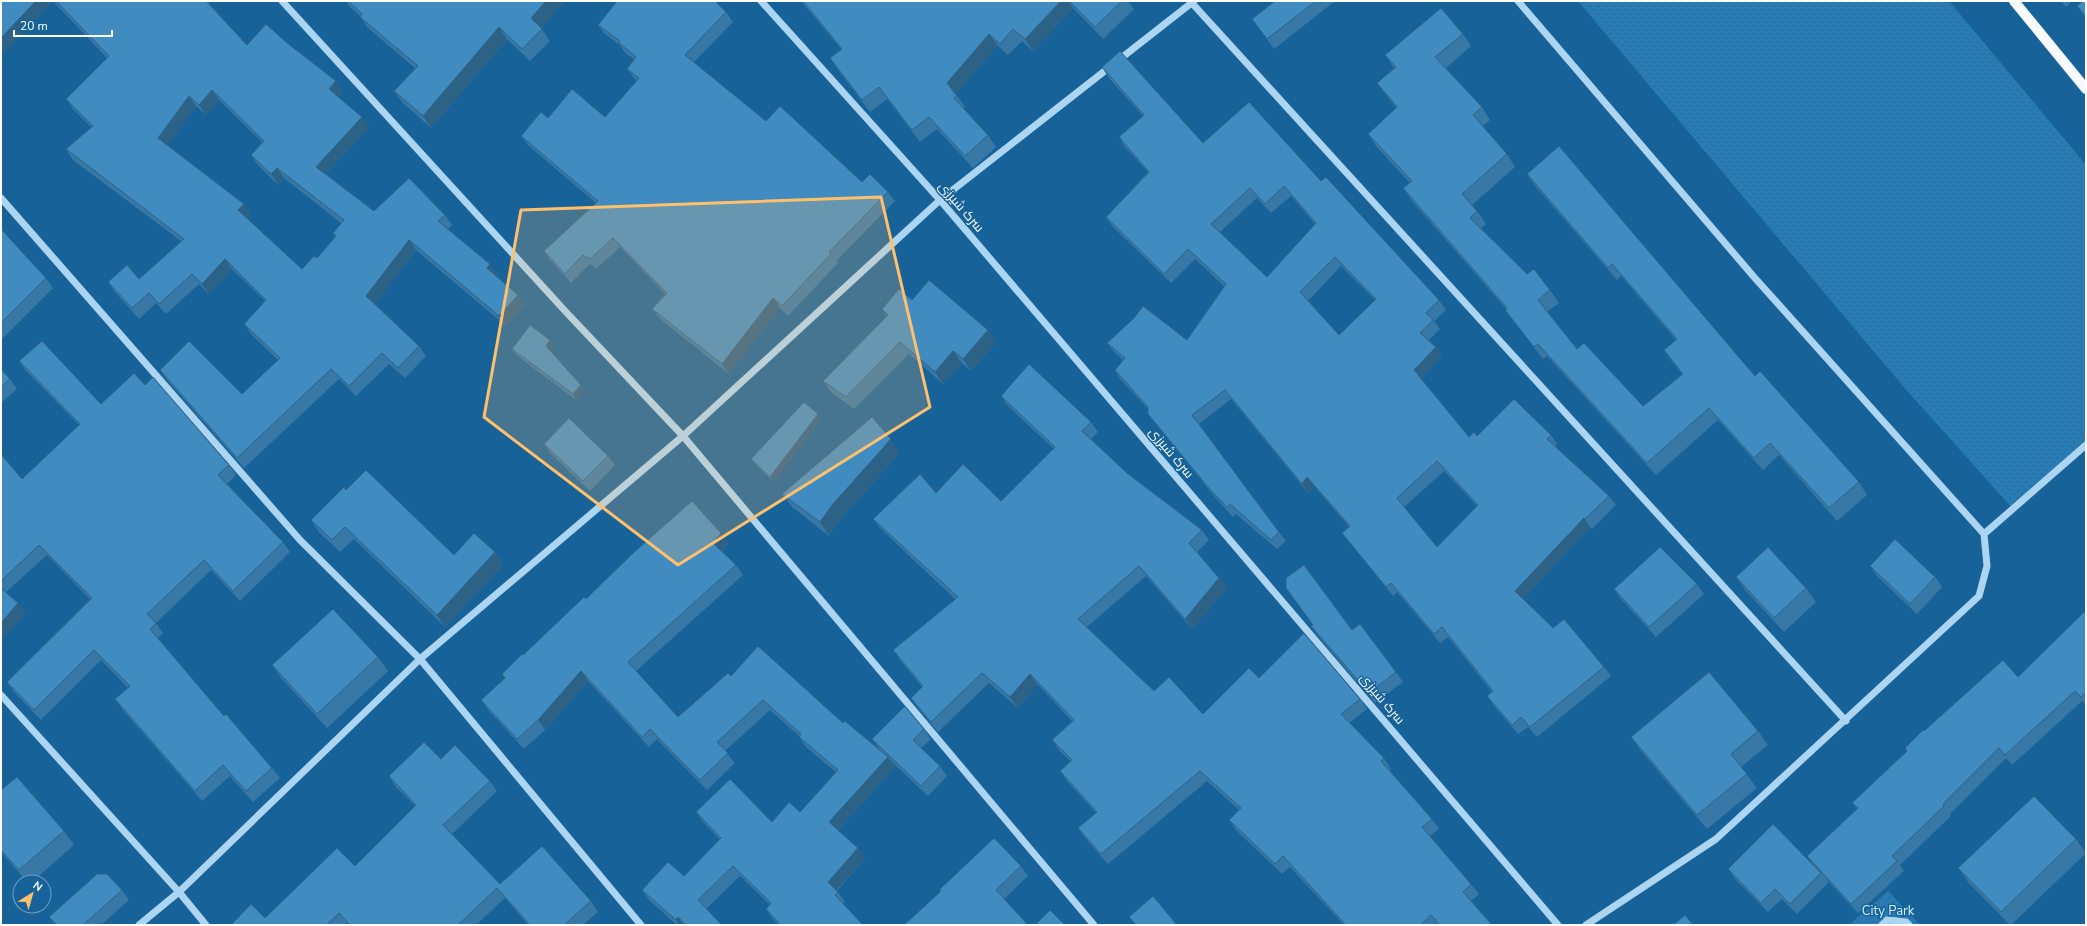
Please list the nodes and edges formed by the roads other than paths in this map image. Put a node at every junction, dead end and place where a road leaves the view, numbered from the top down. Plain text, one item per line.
1 (282, 1) edge
2 (761, 1) edge
3 (1518, 1) edge
4 (2014, 1) edge
5 (1192, 2) edge
6 (2086, 89) edge
7 (1, 198) edge
8 (940, 200) junction
9 (683, 436) junction
10 (2086, 445) edge
11 (1984, 534) junction
12 (420, 659) junction
13 (1, 695) edge
14 (1846, 722) junction
15 (178, 892) junction
16 (139, 925) edge
17 (206, 925) edge
18 (641, 925) edge
19 (1094, 925) edge
20 (1558, 925) edge
21 (1586, 925) edge
22 (1882, 925) edge
23 (1908, 925) edge

1 - 9 street
2 - 8 street, سرک شیرزی
3 - 11 street
4 - 6 main road
5 - 8 street
5 - 14 street
7 - 12 street
8 - 9 street
8 - 20 street, سرک شیرزی
9 - 12 street
9 - 19 street
10 - 11 street
11 - 14 street
12 - 15 street
12 - 18 street
13 - 15 street
14 - 21 street
15 - 16 street
15 - 17 street
22 - 23 street

